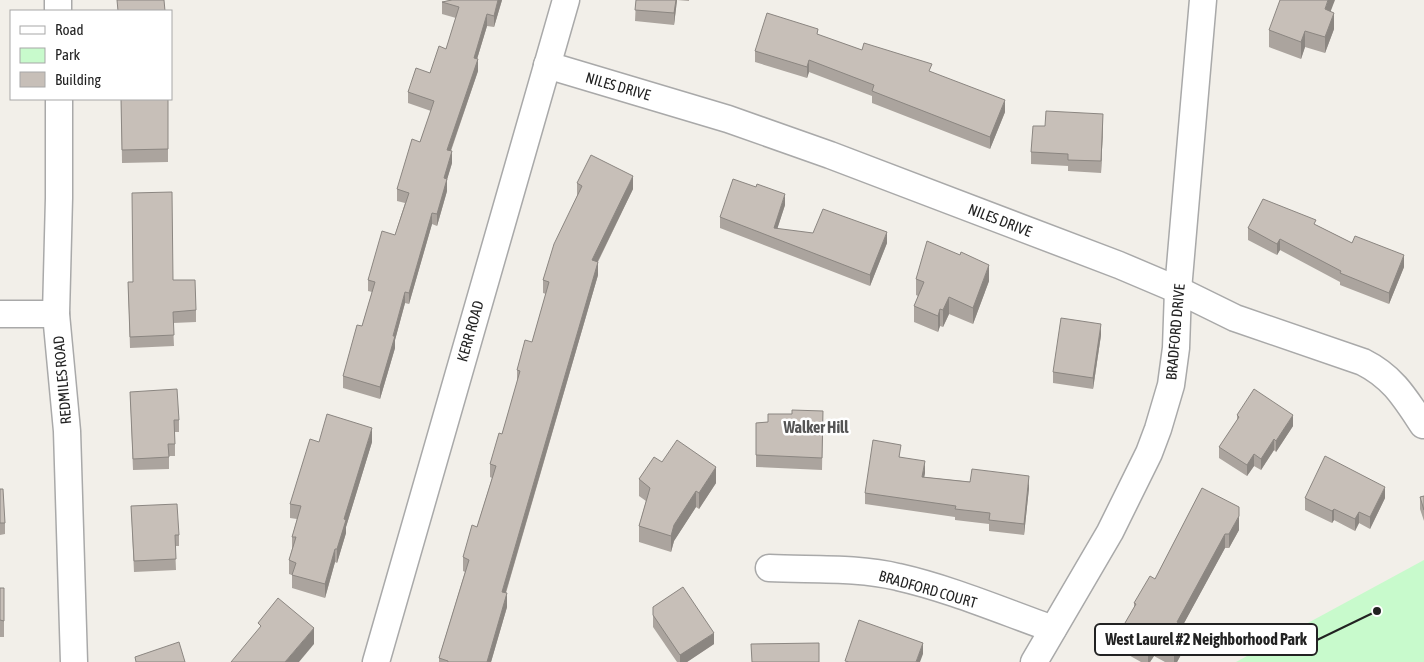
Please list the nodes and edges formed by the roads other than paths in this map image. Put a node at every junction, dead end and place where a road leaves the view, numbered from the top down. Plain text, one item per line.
1 (566, 0) edge
2 (1203, 0) edge
3 (547, 65) junction
4 (59, 100) edge
5 (1178, 290) junction
6 (0, 314) edge
7 (56, 314) junction
8 (1423, 425) dead end
9 (769, 568) dead end
10 (1053, 629) junction
11 (74, 662) edge
12 (376, 662) edge
13 (1034, 662) edge

1 - 3 street, KERR ROAD
2 - 5 street, BRADFORD DRIVE
3 - 5 street, NILES DRIVE
3 - 12 street, KERR ROAD
4 - 7 street, REDMILES ROAD
5 - 8 street, NILES DRIVE
5 - 10 street, BRADFORD DRIVE
6 - 7 street
7 - 11 street, REDMILES ROAD
9 - 10 street, BRADFORD COURT
10 - 13 street, BRADFORD DRIVE

